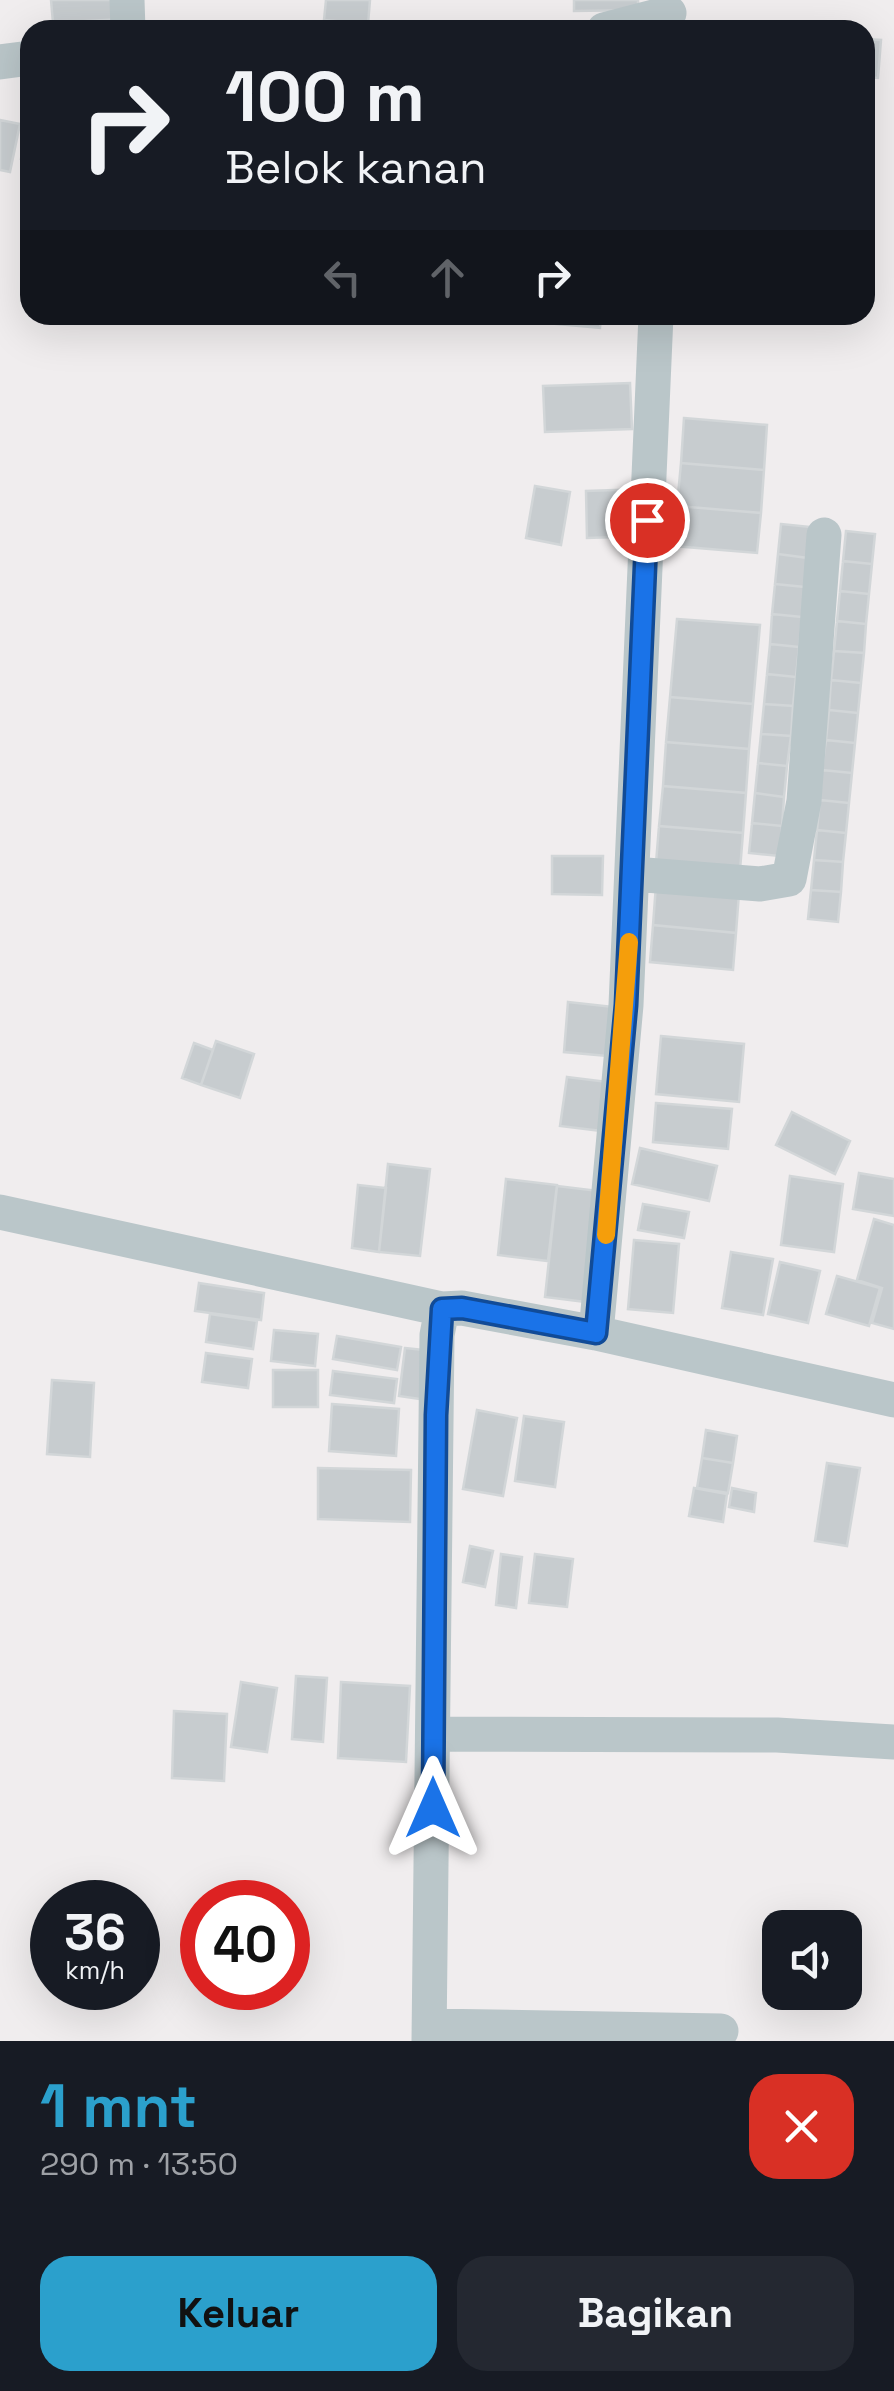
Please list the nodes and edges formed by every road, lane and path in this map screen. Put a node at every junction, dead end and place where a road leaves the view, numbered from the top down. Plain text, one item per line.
1 (669, 14) edge
2 (645, 20) edge
3 (656, 325) edge
4 (824, 535) dead end
5 (632, 874) junction
6 (0, 1212) edge
7 (442, 1309) junction
8 (596, 1333) junction
9 (894, 1400) edge
10 (433, 1734) junction
11 (894, 1742) edge
12 (721, 2031) dead end
13 (429, 2034) edge

1 - 2 street
3 - 5 street
4 - 5 street
5 - 8 street
6 - 7 street
7 - 8 street
7 - 10 street
8 - 9 street
10 - 11 street
10 - 13 street
12 - 13 street

